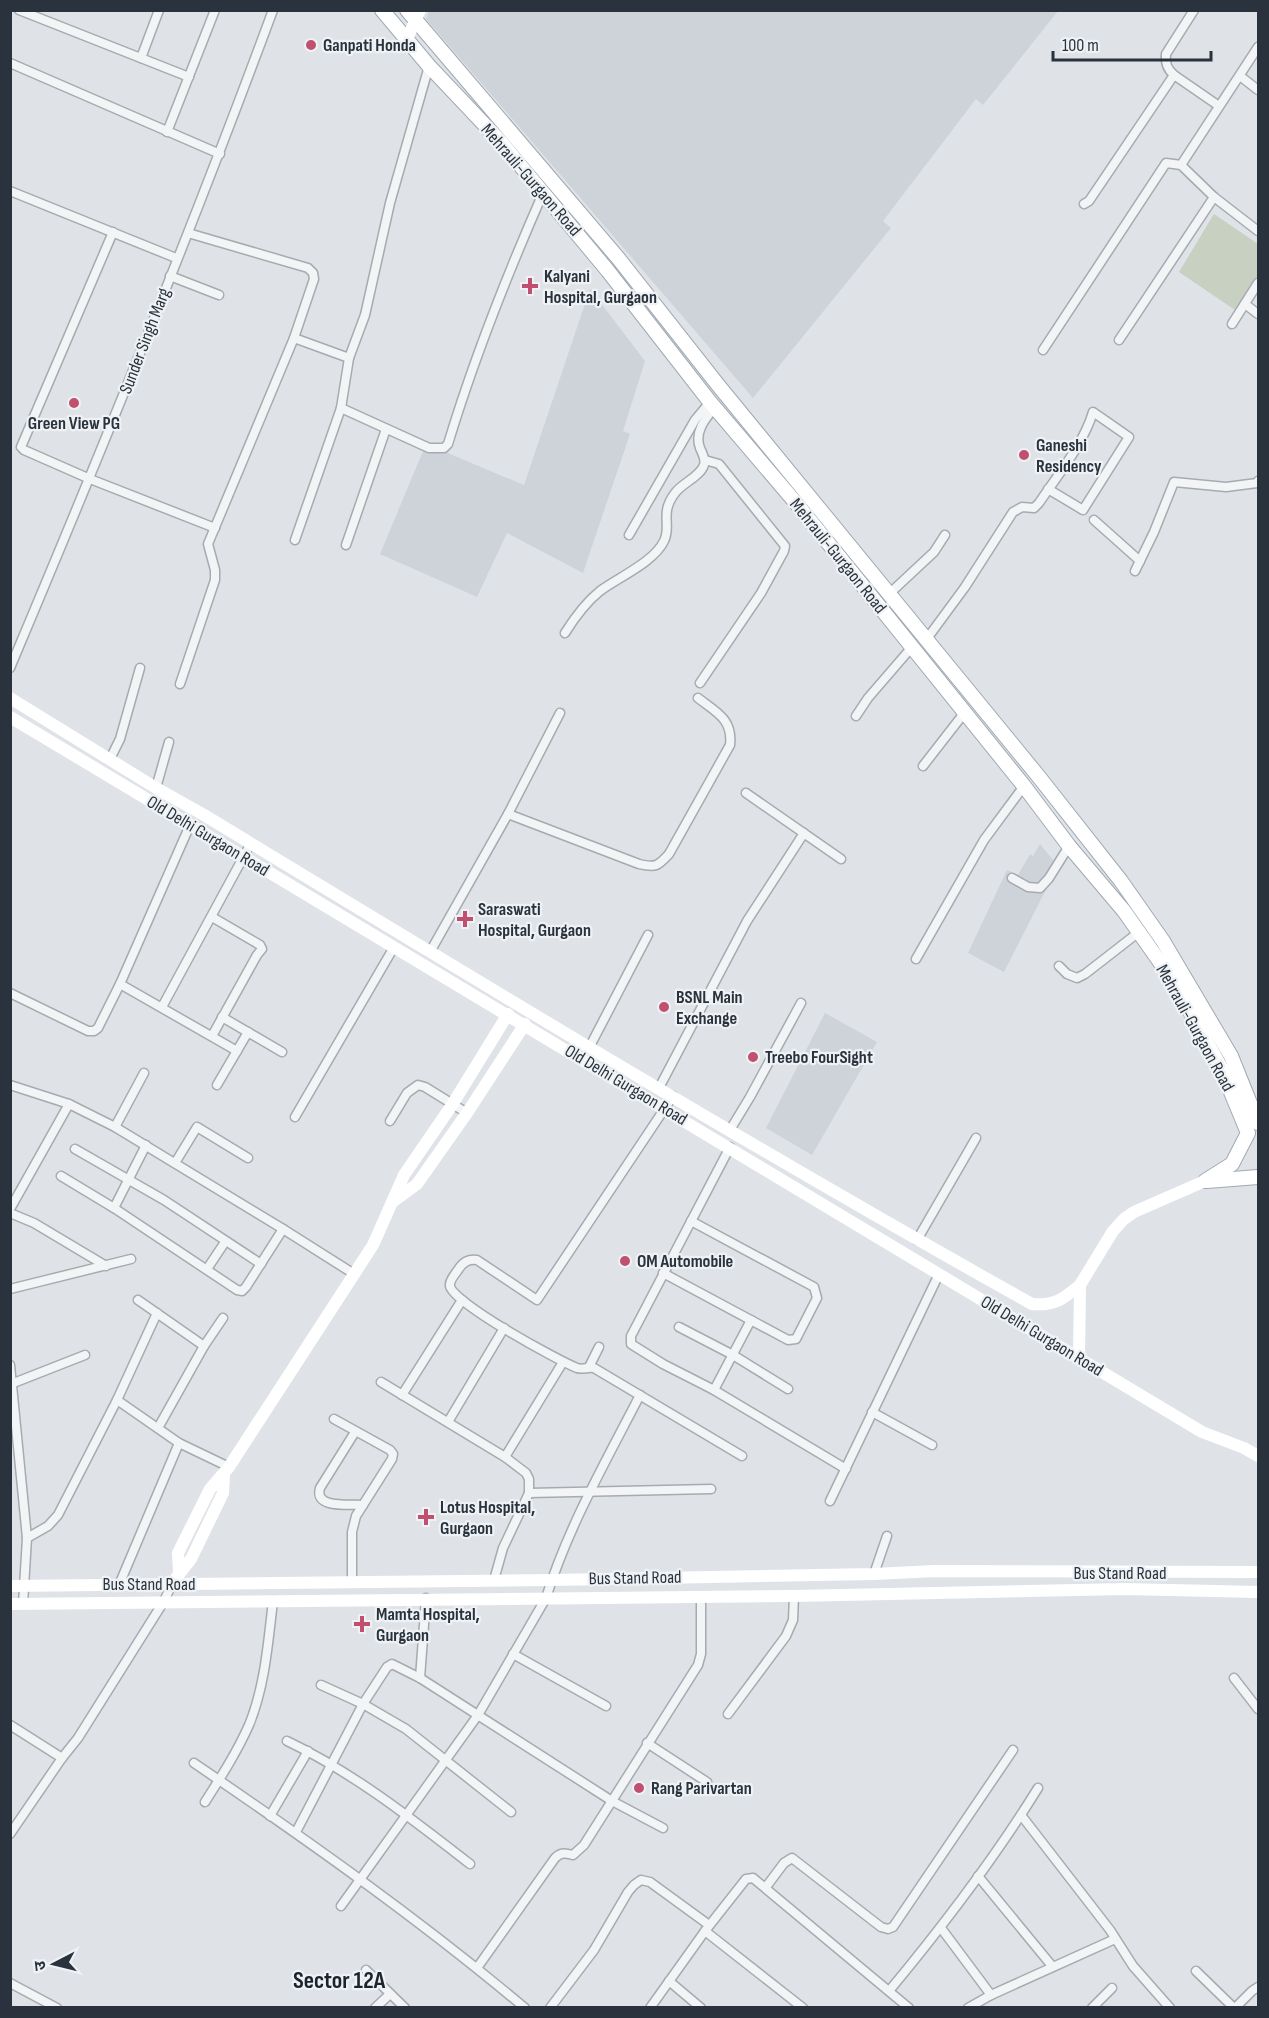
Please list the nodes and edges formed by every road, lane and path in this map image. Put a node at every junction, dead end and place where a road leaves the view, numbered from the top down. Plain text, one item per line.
1 (19, 10) edge
2 (159, 10) edge
3 (215, 10) edge
4 (273, 10) edge
5 (1194, 10) edge
6 (389, 14) edge
7 (415, 14) edge
8 (407, 39) junction
9 (1258, 47) edge
10 (141, 58) junction
11 (10, 63) edge
12 (429, 66) junction
13 (1174, 75) junction
14 (1240, 76) junction
15 (189, 77) junction
16 (1258, 90) edge
17 (1219, 106) junction
18 (167, 132) junction
19 (220, 154) junction
20 (1181, 165) junction
21 (10, 191) edge
22 (543, 193) junction
23 (1214, 197) junction
24 (1084, 204) dead end
25 (1258, 231) edge
26 (112, 232) junction
27 (188, 233) junction
28 (176, 258) junction
29 (170, 276) junction
30 (1258, 283) edge
31 (219, 295) dead end
32 (1245, 304) junction
33 (1258, 314) edge
34 (1232, 324) dead end
35 (294, 338) junction
36 (1119, 340) dead end
37 (1043, 350) dead end
38 (349, 358) junction
39 (718, 385) junction
40 (710, 401) junction
41 (341, 408) junction
42 (386, 429) junction
43 (705, 460) junction
44 (90, 479) junction
45 (1258, 481) edge
46 (1048, 489) junction
47 (1094, 520) dead end
48 (215, 528) junction
49 (629, 535) dead end
50 (945, 535) dead end
51 (295, 540) dead end
52 (346, 544) dead end
53 (1140, 561) junction
54 (1135, 571) dead end
55 (889, 594) junction
56 (565, 633) dead end
57 (926, 640) junction
58 (912, 647) junction
59 (10, 668) edge
60 (140, 668) dead end
61 (961, 682) junction
62 (700, 683) dead end
63 (180, 684) dead end
64 (950, 694) junction
65 (10, 698) edge
66 (698, 698) dead end
67 (965, 712) junction
68 (560, 713) dead end
69 (856, 716) dead end
70 (10, 717) edge
71 (169, 742) dead end
72 (110, 759) junction
73 (923, 766) dead end
74 (1024, 786) junction
75 (156, 788) junction
76 (746, 793) dead end
77 (508, 814) junction
78 (190, 825) junction
79 (804, 833) junction
80 (251, 843) junction
81 (1069, 846) junction
82 (244, 857) junction
83 (841, 859) dead end
84 (1012, 878) dead end
85 (212, 917) junction
86 (1139, 932) junction
87 (648, 935) dead end
88 (394, 948) junction
89 (430, 952) junction
90 (916, 959) dead end
91 (1059, 966) dead end
92 (120, 984) junction
93 (10, 993) edge
94 (801, 1003) dead end
95 (162, 1007) junction
96 (508, 1014) junction
97 (222, 1017) junction
98 (525, 1024) junction
99 (248, 1032) junction
100 (212, 1036) junction
101 (589, 1048) junction
102 (237, 1051) junction
103 (282, 1052) dead end
104 (144, 1073) dead end
105 (10, 1085) edge
106 (217, 1085) dead end
107 (659, 1088) junction
108 (673, 1096) junction
109 (69, 1104) junction
110 (452, 1105) junction
111 (666, 1108) junction
112 (467, 1113) junction
113 (296, 1117) dead end
114 (390, 1121) dead end
115 (1258, 1123) edge
116 (115, 1127) junction
117 (730, 1130) junction
118 (976, 1138) dead end
119 (146, 1145) junction
120 (730, 1147) junction
121 (75, 1149) dead end
122 (248, 1158) dead end
123 (175, 1163) junction
124 (61, 1176) dead end
125 (1258, 1177) edge
126 (129, 1179) junction
127 (1205, 1181) junction
128 (394, 1201) junction
129 (114, 1208) junction
130 (10, 1211) edge
131 (691, 1221) junction
132 (283, 1229) junction
133 (904, 1233) junction
134 (917, 1240) junction
135 (225, 1242) junction
136 (895, 1247) junction
137 (130, 1259) dead end
138 (261, 1264) junction
139 (106, 1266) junction
140 (207, 1269) junction
141 (354, 1274) junction
142 (663, 1274) junction
143 (939, 1274) junction
144 (1080, 1285) junction
145 (10, 1289) edge
146 (138, 1300) dead end
147 (462, 1300) junction
148 (157, 1313) junction
149 (224, 1318) dead end
150 (751, 1320) junction
151 (679, 1327) dead end
152 (504, 1328) junction
153 (204, 1346) junction
154 (599, 1347) dead end
155 (85, 1355) dead end
156 (733, 1355) junction
157 (1079, 1357) junction
158 (563, 1362) junction
159 (10, 1365) edge
160 (589, 1367) junction
161 (381, 1382) dead end
162 (11, 1384) edge
163 (788, 1389) dead end
164 (714, 1390) junction
165 (402, 1395) junction
166 (640, 1395) junction
167 (117, 1400) junction
168 (872, 1412) junction
169 (334, 1419) dead end
170 (448, 1422) junction
171 (158, 1428) junction
172 (355, 1432) junction
173 (179, 1443) junction
174 (932, 1445) dead end
175 (742, 1456) dead end
176 (1258, 1456) edge
177 (505, 1457) junction
178 (846, 1468) junction
179 (226, 1471) junction
180 (711, 1489) dead end
181 (529, 1493) junction
182 (589, 1493) junction
183 (830, 1501) dead end
184 (363, 1505) junction
185 (888, 1536) dead end
186 (27, 1538) junction
187 (935, 1571) junction
188 (1258, 1572) edge
189 (874, 1574) junction
190 (175, 1579) junction
191 (494, 1580) junction
192 (552, 1580) junction
193 (352, 1582) junction
194 (25, 1585) junction
195 (119, 1585) junction
196 (10, 1586) edge
197 (933, 1592) junction
198 (1258, 1592) edge
199 (794, 1596) junction
200 (701, 1597) junction
201 (546, 1598) junction
202 (426, 1599) junction
203 (164, 1601) junction
204 (273, 1601) junction
205 (17, 1604) edge
206 (513, 1654) junction
207 (420, 1678) junction
208 (1233, 1678) dead end
209 (321, 1685) dead end
210 (363, 1704) junction
211 (606, 1706) dead end
212 (1258, 1709) edge
213 (728, 1714) dead end
214 (478, 1715) junction
215 (10, 1725) edge
216 (287, 1741) dead end
217 (647, 1743) junction
218 (1013, 1750) dead end
219 (308, 1751) junction
220 (62, 1758) junction
221 (447, 1761) junction
222 (194, 1763) dead end
223 (333, 1764) junction
224 (219, 1780) junction
225 (707, 1782) dead end
226 (1038, 1788) dead end
227 (612, 1801) junction
228 (205, 1802) dead end
229 (511, 1812) dead end
230 (1021, 1815) junction
231 (270, 1816) junction
232 (407, 1816) junction
233 (663, 1827) dead end
234 (11, 1831) edge
235 (296, 1832) junction
236 (470, 1864) dead end
237 (978, 1876) junction
238 (361, 1879) junction
239 (766, 1887) junction
240 (341, 1906) dead end
241 (707, 1928) junction
242 (941, 1928) junction
243 (1115, 1939) junction
244 (1052, 1966) junction
245 (477, 1968) junction
246 (366, 1970) dead end
247 (1196, 1971) dead end
248 (669, 1981) junction
249 (10, 1983) edge
250 (1258, 1987) edge
251 (1112, 1988) dead end
252 (889, 1991) junction
253 (390, 1994) junction
254 (992, 1995) junction
255 (57, 2007) edge
256 (375, 2007) edge
257 (405, 2007) edge
258 (525, 2007) edge
259 (549, 2007) edge
260 (650, 2007) edge
261 (701, 2007) edge
262 (802, 2007) edge
263 (909, 2007) edge
264 (968, 2007) edge
265 (1092, 2007) edge
266 (1170, 2007) edge
267 (1235, 2007) edge

1 - 10 street
2 - 10 street
3 - 15 street
4 - 19 street, Sunder Singh Marg
5 - 13 street
6 - 8 main road, Mehrauli-Gurgaon Road
7 - 8 street
7 - 39 main road, Mehrauli-Gurgaon Road
8 - 12 main road, Mehrauli-Gurgaon Road
9 - 14 street
10 - 15 street
11 - 18 street
12 - 22 main road, Mehrauli-Gurgaon Road
12 - 38 street
13 - 17 street
13 - 24 street
14 - 16 street
14 - 17 street
15 - 18 street
17 - 20 street
18 - 19 street
19 - 27 street, Sunder Singh Marg
20 - 23 street
20 - 37 street
21 - 26 street
22 - 40 main road, Mehrauli-Gurgaon Road
22 - 42 street
23 - 25 street
23 - 36 street
26 - 28 street
26 - 44 street
27 - 28 street, Sunder Singh Marg
27 - 35 street
28 - 29 street, Sunder Singh Marg
29 - 31 street
29 - 44 street, Sunder Singh Marg
30 - 32 street
32 - 33 street
32 - 34 street
35 - 38 street
35 - 48 street
38 - 41 street
39 - 40 main road
39 - 55 main road, Mehrauli-Gurgaon Road
40 - 43 street
40 - 49 street
40 - 58 main road, Mehrauli-Gurgaon Road
41 - 42 street
41 - 51 street
42 - 52 street
43 - 56 street
43 - 62 street
44 - 48 street
44 - 59 street, Sunder Singh Marg
45 - 53 street
46 - 46 street
46 - 57 street
47 - 53 street
48 - 63 street
50 - 55 street
53 - 54 street
55 - 57 main road, Mehrauli-Gurgaon Road
57 - 61 main road, Mehrauli-Gurgaon Road
58 - 64 main road, Mehrauli-Gurgaon Road
58 - 69 street
60 - 72 street
61 - 64 main road
61 - 115 main road, Mehrauli-Gurgaon Road
64 - 67 main road, Mehrauli-Gurgaon Road
65 - 72 street, Old Delhi Gurgaon Road
66 - 77 street
67 - 73 street
67 - 74 main road, Mehrauli-Gurgaon Road
68 - 77 street
70 - 78 street, Old Delhi Gurgaon Road
71 - 75 street
72 - 75 street, Old Delhi Gurgaon Road
74 - 81 main road, Mehrauli-Gurgaon Road
74 - 90 street
75 - 80 street, Old Delhi Gurgaon Road
76 - 79 street
77 - 89 street
78 - 82 street, Old Delhi Gurgaon Road
78 - 92 street
79 - 83 street
79 - 107 street
80 - 82 street
80 - 89 street, Old Delhi Gurgaon Road
81 - 84 street
81 - 86 main road, Mehrauli-Gurgaon Road
82 - 85 street
82 - 88 street, Old Delhi Gurgaon Road
85 - 95 street
85 - 97 street
86 - 91 street
86 - 127 main road, Mehrauli-Gurgaon Road
87 - 101 street
88 - 96 street, Old Delhi Gurgaon Road
88 - 113 street
89 - 101 street, Old Delhi Gurgaon Road
92 - 93 street
92 - 95 street
94 - 117 street
95 - 100 street
96 - 98 street, Old Delhi Gurgaon Road
96 - 110 street
97 - 99 street
97 - 100 street
98 - 111 street, Old Delhi Gurgaon Road
98 - 112 street
99 - 102 street
99 - 103 street
100 - 102 street
101 - 107 street, Old Delhi Gurgaon Road
102 - 106 street
104 - 116 street
105 - 109 street
107 - 108 street, Old Delhi Gurgaon Road
108 - 111 street
108 - 117 street, Old Delhi Gurgaon Road
109 - 116 street
109 - 130 street
110 - 112 street
110 - 114 street
110 - 128 street
111 - 120 street, Old Delhi Gurgaon Road
111 - 147 street
112 - 128 street
116 - 119 street
117 - 133 street, Old Delhi Gurgaon Road
118 - 134 street
119 - 123 street
119 - 126 street
120 - 131 street
120 - 136 street, Old Delhi Gurgaon Road
121 - 126 street
122 - 123 street
123 - 132 street
124 - 129 street
125 - 127 main road
126 - 129 street
126 - 135 street
127 - 144 street
128 - 141 street
129 - 140 street
130 - 139 street
131 - 142 street
131 - 150 street
132 - 138 street
132 - 141 street
133 - 134 street, Old Delhi Gurgaon Road
133 - 136 street
134 - 144 street, Old Delhi Gurgaon Road
135 - 138 street
135 - 140 street
136 - 143 street, Old Delhi Gurgaon Road
137 - 139 street
138 - 140 street
139 - 145 street
141 - 179 street
142 - 150 street
142 - 164 street
143 - 157 street, Old Delhi Gurgaon Road
143 - 168 street
144 - 157 street
146 - 148 street
147 - 152 street
147 - 165 street
148 - 153 street
148 - 167 street
149 - 153 street
150 - 156 street
151 - 156 street
152 - 158 street
152 - 170 street
153 - 171 street
154 - 160 street
155 - 162 street
156 - 163 street
156 - 164 street
157 - 176 street, Old Delhi Gurgaon Road
158 - 160 street
158 - 177 street
159 - 162 street
160 - 166 street
161 - 165 street
162 - 186 street
164 - 178 street
165 - 170 street
166 - 175 street
166 - 182 street
167 - 171 street
167 - 186 street
168 - 174 street
168 - 178 street
169 - 172 street
170 - 177 street
171 - 173 street
172 - 184 street
172 - 184 street
173 - 179 street
173 - 195 street
177 - 181 street
178 - 183 street
179 - 190 street
180 - 182 street
181 - 182 street
181 - 191 street
182 - 192 street
184 - 193 street
185 - 189 street
186 - 194 street
187 - 188 street, Bus Stand Road
187 - 189 street, Bus Stand Road
187 - 197 street
189 - 192 street, Bus Stand Road
190 - 193 street, Bus Stand Road
190 - 195 street, Bus Stand Road
190 - 203 street
191 - 192 street, Bus Stand Road
191 - 193 street, Bus Stand Road
192 - 201 street
194 - 195 street, Bus Stand Road
194 - 196 street, Bus Stand Road
194 - 205 street
197 - 198 street, Bus Stand Road
197 - 199 street, Bus Stand Road
199 - 200 street, Bus Stand Road
199 - 213 street
200 - 201 street, Bus Stand Road
200 - 217 street
201 - 202 street, Bus Stand Road
201 - 206 street
202 - 204 street, Bus Stand Road
202 - 207 street
203 - 204 street, Bus Stand Road
203 - 205 street, Bus Stand Road
203 - 220 street
204 - 224 street
206 - 211 street
206 - 214 street
207 - 210 street
207 - 214 street
208 - 212 street
209 - 210 street
210 - 221 street
210 - 223 street
214 - 221 street
214 - 227 street
215 - 220 street
216 - 219 street
217 - 225 street
217 - 227 street
218 - 239 street
219 - 223 street
219 - 231 street
220 - 234 street
221 - 229 street
221 - 232 street
222 - 224 street
223 - 232 street
223 - 235 street
224 - 228 street
224 - 231 street
226 - 230 street
227 - 233 street
227 - 245 street
230 - 237 street
230 - 243 street
231 - 235 street
232 - 236 street
232 - 238 street
235 - 238 street
237 - 242 street
237 - 244 street
238 - 240 street
238 - 245 street
239 - 241 street
239 - 252 street
241 - 248 street
241 - 259 street
241 - 262 street
242 - 252 street
242 - 254 street
243 - 244 street
243 - 266 street
244 - 254 street
245 - 258 street
246 - 253 street
247 - 267 street
248 - 260 street
248 - 261 street
249 - 255 street
250 - 267 street
251 - 265 street
252 - 263 street
253 - 256 street
253 - 257 street
254 - 264 street

